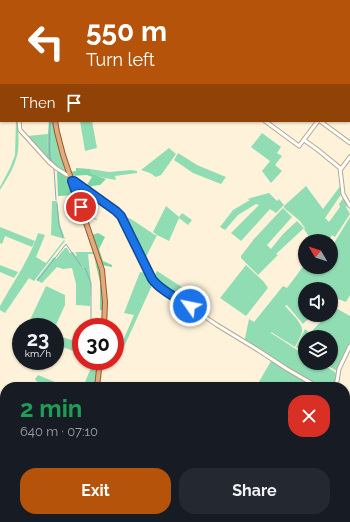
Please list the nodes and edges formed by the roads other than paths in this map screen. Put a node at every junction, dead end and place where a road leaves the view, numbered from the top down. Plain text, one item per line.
1 (19, 122) edge
2 (55, 122) edge
3 (266, 122) edge
4 (318, 122) edge
5 (320, 122) edge
6 (304, 140) junction
7 (350, 143) edge
8 (350, 157) edge
9 (341, 169) junction
10 (70, 175) junction
11 (72, 181) junction
12 (350, 206) edge
13 (104, 318) edge
14 (350, 346) edge
15 (99, 370) edge
16 (98, 382) edge
17 (309, 382) edge
18 (337, 382) edge

1 - 10 street
2 - 10 main road
3 - 6 street
4 - 6 street
5 - 7 street
6 - 9 street
8 - 9 street
9 - 12 street
10 - 11 main road
11 - 13 main road
11 - 17 street
14 - 18 street
15 - 16 main road

